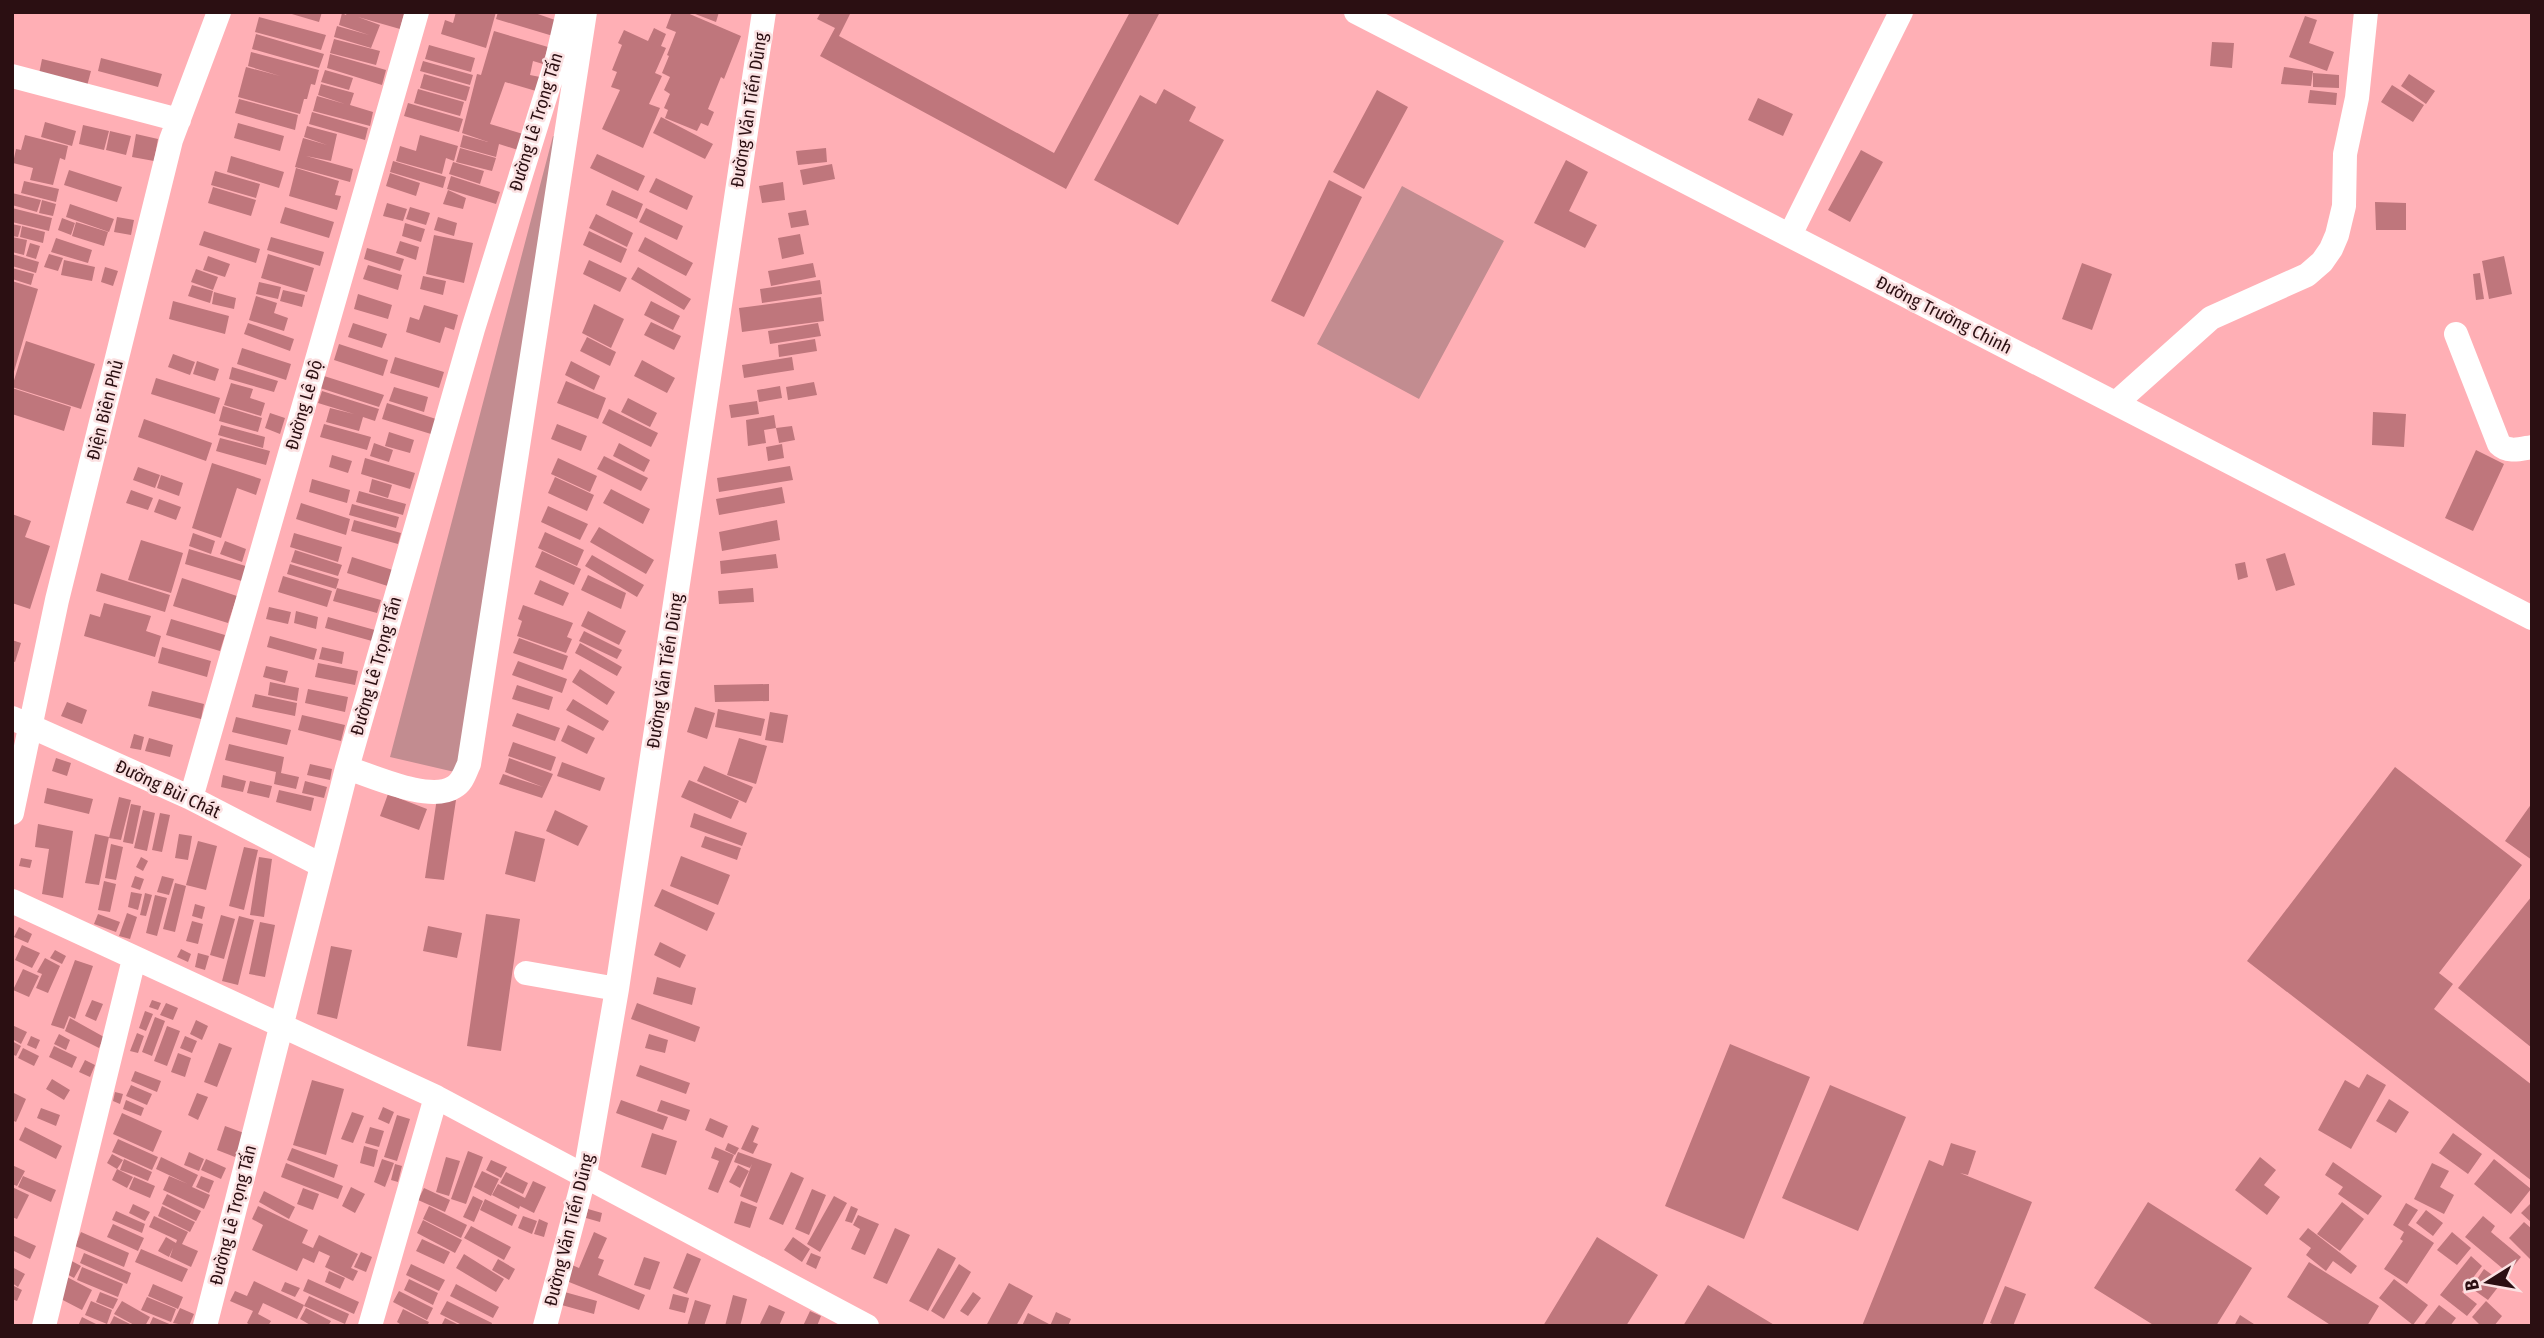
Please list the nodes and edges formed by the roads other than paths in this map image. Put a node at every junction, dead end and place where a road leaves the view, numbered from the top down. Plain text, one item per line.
1 (219, 12) edge
2 (417, 12) edge
3 (568, 12) edge
4 (585, 12) edge
5 (764, 12) edge
6 (1356, 12) edge
7 (1901, 12) edge
8 (2366, 12) edge
9 (12, 76) edge
10 (179, 120) junction
11 (1790, 235) junction
12 (2456, 334) dead end
13 (2116, 403) junction
14 (2532, 447) edge
15 (2532, 618) edge
16 (21, 722) edge
17 (347, 768) junction
18 (191, 798) junction
19 (12, 813) edge
20 (321, 865) junction
21 (12, 901) edge
22 (134, 959) junction
23 (526, 973) dead end
24 (617, 989) junction
25 (281, 1027) junction
26 (436, 1097) junction
27 (585, 1174) junction
28 (44, 1326) edge
29 (205, 1326) edge
30 (370, 1326) edge
31 (545, 1326) edge
32 (867, 1326) edge

1 - 10 street, Điện Biên Phủ
2 - 18 street, Đường Lê Độ
3 - 17 street, Đường Lê Trọng Tấn
4 - 17 street
5 - 24 street, Đường Văn Tiến Dũng
6 - 11 street, Đường Trường Chinh
7 - 11 street
8 - 13 street
9 - 10 street
10 - 16 street, Điện Biên Phủ
11 - 13 street, Đường Trường Chinh
12 - 14 street
13 - 15 street, Đường Trường Chinh
16 - 18 street, Đường Bùi Chát
16 - 19 street, Điện Biên Phủ
17 - 20 street, Đường Lê Trọng Tấn
18 - 20 street, Đường Bùi Chát
20 - 25 street, Đường Lê Trọng Tấn
21 - 22 street
22 - 25 street
22 - 28 street
23 - 24 street
24 - 27 street, Đường Văn Tiến Dũng
25 - 26 street
25 - 29 street, Đường Lê Trọng Tấn
26 - 27 street
26 - 30 street
27 - 31 street, Đường Văn Tiến Dũng
27 - 32 street

